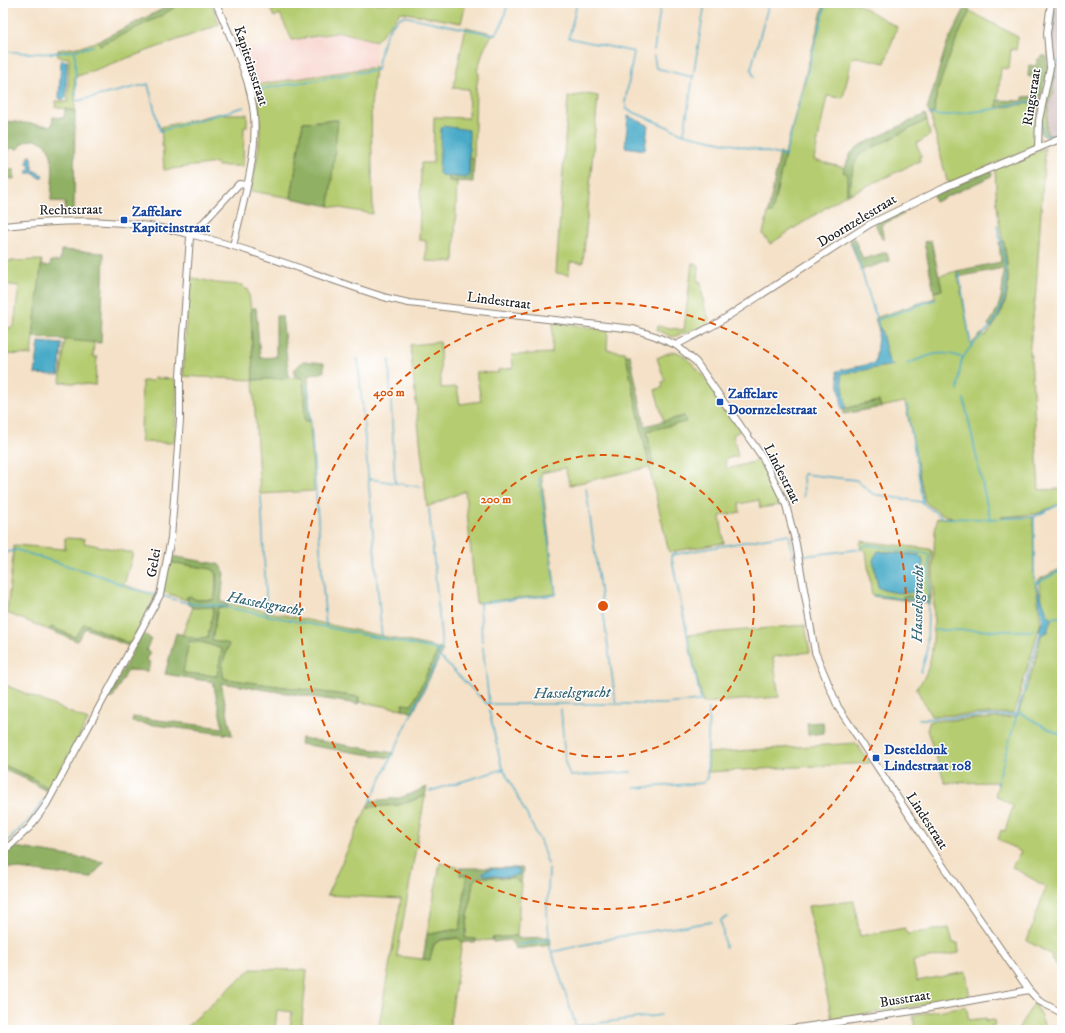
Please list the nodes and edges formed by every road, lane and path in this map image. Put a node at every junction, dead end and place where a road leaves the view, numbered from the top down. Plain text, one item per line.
1 (216, 3) edge
2 (1052, 3) edge
3 (1038, 134) junction
4 (1062, 138) edge
5 (1050, 142) junction
6 (1038, 148) junction
7 (246, 185) junction
8 (3, 226) edge
9 (193, 235) junction
10 (233, 246) junction
11 (676, 345) junction
12 (3, 852) edge
13 (1029, 990) junction
14 (1062, 1013) edge
15 (784, 1030) edge

1 - 7 street, Kapiteinsstraat
2 - 3 street, Ringstraat
3 - 5 street
3 - 6 street, Ringstraat
4 - 5 street, Doornzelestraat
5 - 6 street, Doornzelestraat
6 - 11 street, Doornzelestraat
7 - 9 street
7 - 10 street, Kapiteinsstraat
8 - 9 street, Rechtstraat
9 - 10 street, Rechtstraat
9 - 12 street, Gelei
10 - 11 street, Lindestraat
11 - 13 street, Lindestraat
13 - 14 street, Lindestraat
13 - 15 street, Busstraat

